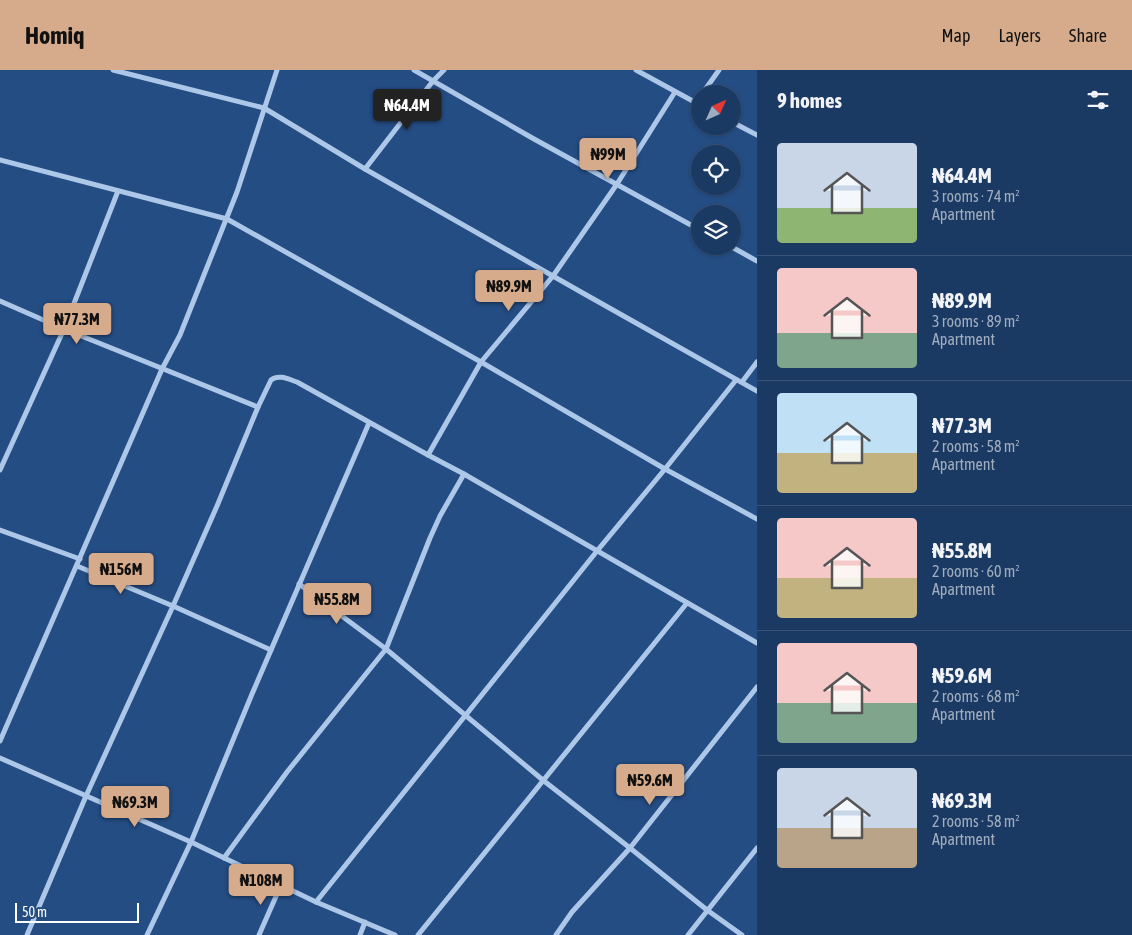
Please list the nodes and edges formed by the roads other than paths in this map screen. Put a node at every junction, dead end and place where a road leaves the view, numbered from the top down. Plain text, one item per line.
1 (113, 70) edge
2 (277, 70) edge
3 (414, 70) edge
4 (444, 70) edge
5 (636, 70) edge
6 (719, 70) edge
7 (433, 81) junction
8 (708, 85) edge
9 (675, 92) junction
10 (691, 100) edge
11 (264, 108) junction
12 (741, 126) edge
13 (757, 134) edge
14 (0, 160) edge
15 (365, 169) junction
16 (617, 184) junction
17 (118, 191) junction
18 (227, 219) junction
19 (691, 225) edge
20 (741, 252) edge
21 (757, 261) edge
22 (553, 276) junction
23 (0, 301) edge
24 (64, 329) junction
25 (481, 362) junction
26 (757, 362) edge
27 (162, 369) junction
28 (739, 381) junction
29 (757, 390) edge
30 (258, 407) junction
31 (369, 423) junction
32 (428, 456) junction
33 (665, 469) junction
34 (0, 470) edge
35 (464, 474) junction
36 (757, 519) edge
37 (0, 530) edge
38 (597, 551) junction
39 (80, 559) junction
40 (77, 566) junction
41 (299, 584) junction
42 (687, 603) junction
43 (173, 606) junction
44 (757, 643) edge
45 (386, 649) junction
46 (271, 650) junction
47 (757, 687) edge
48 (465, 716) junction
49 (0, 741) edge
50 (0, 758) edge
51 (544, 781) junction
52 (86, 796) junction
53 (191, 842) junction
54 (630, 848) junction
55 (757, 848) edge
56 (224, 858) junction
57 (281, 885) junction
58 (316, 902) junction
59 (707, 910) junction
60 (365, 922) junction
61 (27, 935) edge
62 (147, 935) edge
63 (259, 935) edge
64 (360, 935) edge
65 (394, 935) edge
66 (418, 935) edge
67 (556, 935) edge
68 (688, 935) edge
69 (742, 935) edge

1 - 11 street
2 - 11 street
3 - 7 street
4 - 7 street
5 - 9 street
6 - 8 street
7 - 15 street
7 - 16 street
9 - 10 street
9 - 16 street
11 - 15 street
11 - 18 street
12 - 13 street
14 - 17 street
15 - 22 street
16 - 19 street
16 - 22 street
17 - 18 street
17 - 24 street
18 - 25 street
18 - 27 street
20 - 21 street
22 - 25 street
22 - 28 street
23 - 24 street
24 - 27 street
24 - 34 street
25 - 32 street
25 - 33 street
26 - 28 street
27 - 30 street
27 - 39 street
28 - 29 street
28 - 33 street
30 - 31 street
30 - 43 street
31 - 32 street
31 - 41 street
32 - 35 street
33 - 36 street
33 - 38 street
35 - 38 street
35 - 45 street
37 - 39 street
38 - 42 street
38 - 48 street
39 - 40 street
40 - 43 street
40 - 49 street
41 - 45 street
41 - 46 street
42 - 44 street
42 - 51 street
43 - 46 street
43 - 52 street
45 - 48 street
45 - 56 street
46 - 53 street
47 - 54 street
48 - 51 street
48 - 58 street
50 - 52 street
51 - 54 street
51 - 66 street
52 - 53 street
52 - 61 street
53 - 56 street
53 - 62 street
54 - 59 street
54 - 67 street
55 - 59 street
56 - 57 street
57 - 58 street
57 - 63 street
58 - 60 street
59 - 68 street
59 - 69 street
60 - 64 street
60 - 65 street

